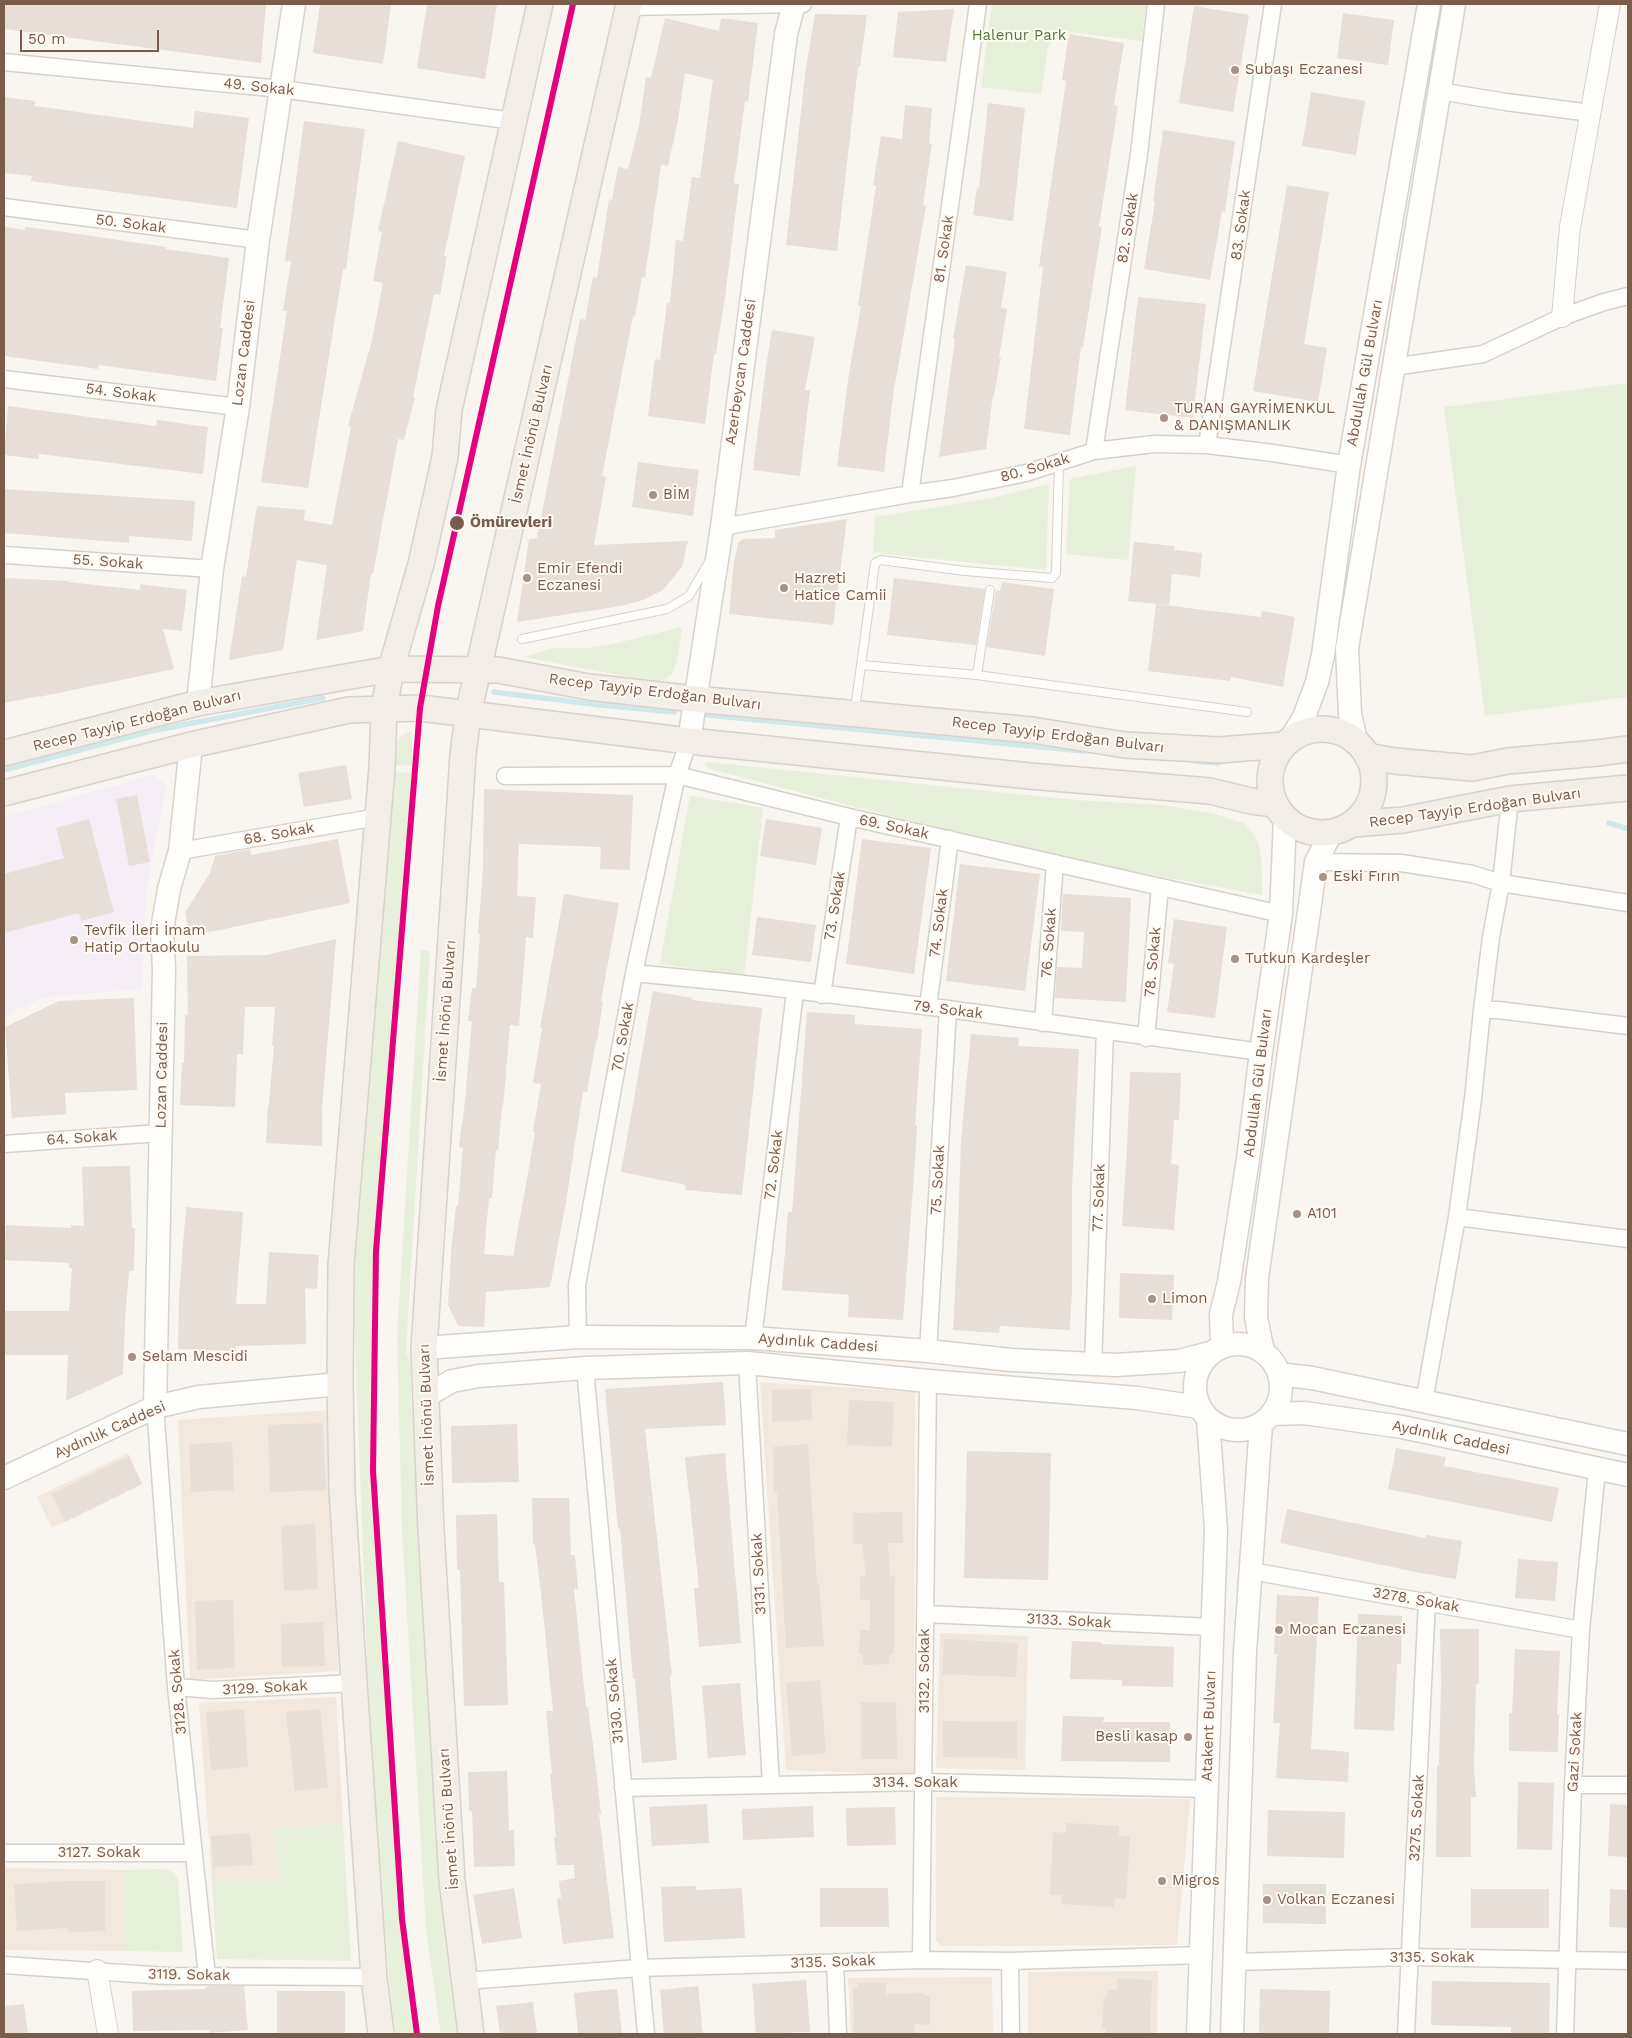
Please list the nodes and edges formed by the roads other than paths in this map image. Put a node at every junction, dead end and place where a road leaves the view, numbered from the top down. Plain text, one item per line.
1 (294, 4) edge
2 (540, 4) edge
3 (797, 4) edge
4 (978, 4) edge
5 (1156, 4) edge
6 (1273, 4) edge
7 (1425, 4) edge
8 (1454, 4) edge
9 (1610, 4) edge
10 (628, 5) edge
11 (4, 62) edge
12 (281, 89) junction
13 (1439, 91) junction
14 (1591, 113) junction
15 (512, 121) junction
16 (4, 207) edge
17 (258, 240) junction
18 (1628, 296) edge
19 (1562, 317) junction
20 (1393, 367) junction
21 (4, 379) edge
22 (238, 407) junction
23 (1207, 445) junction
24 (1094, 451) junction
25 (1059, 462) junction
26 (1350, 465) junction
27 (910, 494) junction
28 (720, 537) junction
29 (4, 555) edge
30 (212, 569) junction
31 (990, 590) dead end
32 (522, 639) dead end
33 (861, 665) junction
34 (391, 669) junction
35 (479, 670) junction
36 (978, 675) junction
37 (695, 699) junction
38 (197, 706) junction
39 (384, 709) junction
40 (1247, 712) dead end
41 (855, 713) junction
42 (468, 714) junction
43 (192, 740) junction
44 (689, 741) junction
45 (1288, 741) junction
46 (1628, 748) edge
47 (1362, 749) junction
48 (4, 753) edge
49 (677, 775) junction
50 (505, 776) dead end
51 (1628, 788) edge
52 (4, 793) edge
53 (1510, 800) junction
54 (1280, 812) junction
55 (378, 817) junction
56 (849, 817) junction
57 (1342, 829) junction
58 (950, 838) junction
59 (180, 851) junction
60 (1316, 862) junction
61 (1055, 863) junction
62 (1501, 883) junction
63 (1160, 887) junction
64 (1628, 903) edge
65 (1280, 914) junction
66 (634, 974) junction
67 (795, 992) junction
68 (822, 995) junction
69 (928, 1007) junction
70 (948, 1009) junction
71 (1482, 1010) junction
72 (1043, 1023) junction
73 (1628, 1026) edge
74 (1105, 1031) junction
75 (1146, 1038) junction
76 (1261, 1052) junction
77 (160, 1133) junction
78 (4, 1144) edge
79 (1457, 1217) junction
80 (1628, 1239) edge
81 (578, 1337) junction
82 (753, 1338) junction
83 (424, 1348) junction
84 (1216, 1349) junction
85 (928, 1351) junction
86 (1263, 1351) junction
87 (747, 1363) junction
88 (1092, 1365) junction
89 (585, 1368) junction
90 (1279, 1374) junction
91 (928, 1381) junction
92 (340, 1384) junction
93 (426, 1396) junction
94 (1424, 1402) junction
95 (155, 1407) junction
96 (1204, 1413) junction
97 (1266, 1419) junction
98 (1628, 1444) edge
99 (1597, 1470) junction
100 (1628, 1475) edge
101 (4, 1478) edge
102 (1251, 1571) junction
103 (1427, 1601) junction
104 (926, 1614) junction
105 (1212, 1627) junction
106 (1581, 1630) junction
107 (354, 1683) junction
108 (176, 1687) junction
109 (924, 1782) junction
110 (771, 1785) junction
111 (1573, 1785) junction
112 (1628, 1785) edge
113 (623, 1788) junction
114 (1207, 1789) junction
115 (4, 1853) edge
116 (194, 1853) junction
117 (1202, 1955) junction
118 (1410, 1957) junction
119 (921, 1960) junction
120 (1567, 1960) junction
121 (1628, 1960) edge
122 (1010, 1961) junction
123 (835, 1962) junction
124 (1235, 1962) junction
125 (4, 1965) edge
126 (640, 1968) junction
127 (97, 1970) junction
128 (207, 1976) junction
129 (374, 1977) junction
130 (465, 1981) junction
131 (108, 2034) edge
132 (381, 2034) edge
133 (471, 2034) edge
134 (646, 2034) edge
135 (838, 2034) edge
136 (1011, 2034) edge
137 (1198, 2034) edge
138 (1232, 2034) edge
139 (1406, 2034) edge
140 (1565, 2034) edge

1 - 12 main road, Lozan Caddesi
2 - 15 main road
3 - 10 street
3 - 28 main road, Azerbeycan Caddesi
4 - 27 street, 81. Sokak
5 - 24 street, 82. Sokak
6 - 23 street, 83. Sokak
7 - 26 main road, Abdullah Gül Bulvarı
8 - 13 main road, Abdullah Gül Bulvarı
9 - 14 street
10 - 35 main road, İsmet İnönü Bulvarı
11 - 12 street, 49. Sokak
12 - 15 street, 49. Sokak
12 - 17 main road, Lozan Caddesi
13 - 14 street
13 - 20 main road, Abdullah Gül Bulvarı
14 - 19 street
15 - 34 main road
16 - 17 street, 50. Sokak
17 - 22 main road, Lozan Caddesi
18 - 19 street
19 - 20 street
20 - 47 main road, Abdullah Gül Bulvarı
21 - 22 street, 54. Sokak
22 - 30 main road, Lozan Caddesi
23 - 24 street, 80. Sokak
23 - 26 street, 80. Sokak
24 - 25 street, 80. Sokak
25 - 27 street, 80. Sokak
25 - 33 lane
26 - 45 main road, Abdullah Gül Bulvarı
27 - 28 street, 80. Sokak
28 - 32 lane
28 - 37 main road, Azerbeycan Caddesi
29 - 30 street, 55. Sokak
30 - 38 main road, Lozan Caddesi
31 - 36 lane
33 - 36 lane
33 - 41 lane
34 - 35 main road, Recep Tayyip Erdoğan Bulvarı
34 - 38 main road, Recep Tayyip Erdoğan Bulvarı
34 - 39 main road
35 - 37 main road, Recep Tayyip Erdoğan Bulvarı
35 - 42 main road, İsmet İnönü Bulvarı
36 - 40 lane
37 - 41 main road, Recep Tayyip Erdoğan Bulvarı
37 - 44 main road, Azerbeycan Caddesi
38 - 43 main road
38 - 48 main road, Recep Tayyip Erdoğan Bulvarı
39 - 42 main road
39 - 43 main road
39 - 55 main road
41 - 45 main road, Recep Tayyip Erdoğan Bulvarı
42 - 44 main road
42 - 83 main road, İsmet İnönü Bulvarı
43 - 52 main road
43 - 59 main road, Lozan Caddesi
44 - 49 street, 70. Sokak
44 - 54 main road
45 - 47 main road
45 - 54 main road
46 - 47 main road
47 - 57 main road
49 - 50 street, 69. Sokak
49 - 56 street, 69. Sokak
49 - 66 street, 70. Sokak
51 - 53 main road, Recep Tayyip Erdoğan Bulvarı
53 - 57 main road, Recep Tayyip Erdoğan Bulvarı
53 - 62 street
54 - 57 main road
54 - 65 main road, Abdullah Gül Bulvarı
55 - 59 street, 68. Sokak
55 - 92 main road
56 - 58 street, 69. Sokak
56 - 68 street, 73. Sokak
57 - 60 main road, Abdullah Gül Bulvarı
58 - 61 street, 69. Sokak
58 - 69 street, 74. Sokak
59 - 77 main road, Lozan Caddesi
60 - 62 street
60 - 86 main road, Abdullah Gül Bulvarı
61 - 63 street, 69. Sokak
61 - 72 street, 76. Sokak
62 - 64 street
62 - 71 street
63 - 65 street, 69. Sokak
63 - 75 street, 78. Sokak
65 - 76 main road, Abdullah Gül Bulvarı
66 - 67 street, 79. Sokak
66 - 81 street, 70. Sokak
67 - 68 street, 79. Sokak
67 - 82 street, 72. Sokak
68 - 69 street, 79. Sokak
69 - 70 street, 79. Sokak
70 - 72 street, 79. Sokak
70 - 85 street, 75. Sokak
71 - 73 street
71 - 79 street
72 - 74 street, 79. Sokak
74 - 75 street, 79. Sokak
74 - 88 street, 77. Sokak
75 - 76 street, 79. Sokak
76 - 84 main road, Abdullah Gül Bulvarı
77 - 78 street, 64. Sokak
77 - 95 main road, Lozan Caddesi
79 - 80 street
79 - 94 street
81 - 82 main road, Aydınlık Caddesi
81 - 83 main road, Aydınlık Caddesi
81 - 89 main road
82 - 85 main road, Aydınlık Caddesi
83 - 93 main road, İsmet İnönü Bulvarı
84 - 86 main road
84 - 88 main road, Aydınlık Caddesi
84 - 96 main road
85 - 88 main road, Aydınlık Caddesi
86 - 90 main road
87 - 89 main road, Aydınlık Caddesi
87 - 91 main road, Aydınlık Caddesi
87 - 110 street, 3131. Sokak
89 - 93 main road, Aydınlık Caddesi
89 - 113 street, 3130. Sokak
90 - 94 main road, Aydınlık Caddesi
90 - 97 main road
91 - 96 main road, Aydınlık Caddesi
91 - 104 street, 3132. Sokak
92 - 95 main road, Aydınlık Caddesi
92 - 107 main road
93 - 130 main road, İsmet İnönü Bulvarı
94 - 98 main road, Aydınlık Caddesi
95 - 101 main road, Aydınlık Caddesi
95 - 108 street, 3128. Sokak
96 - 97 main road
96 - 105 main road, Atakent Bulvarı
97 - 99 main road, Aydınlık Caddesi
97 - 102 main road
99 - 100 main road, Aydınlık Caddesi
99 - 106 street, Gazi Sokak
102 - 103 street, 3278. Sokak
102 - 124 main road
103 - 106 street, 3278. Sokak
103 - 118 street, 3275. Sokak
104 - 105 street, 3133. Sokak
104 - 109 street, 3132. Sokak
105 - 114 main road, Atakent Bulvarı
106 - 111 street, Gazi Sokak
107 - 108 street, 3129. Sokak
107 - 129 main road
108 - 116 street, 3128. Sokak
109 - 110 street, 3134. Sokak
109 - 114 street, 3134. Sokak
109 - 119 street, 3132. Sokak
110 - 113 street, 3134. Sokak
111 - 112 street
111 - 120 street, Gazi Sokak
113 - 126 street, 3130. Sokak
114 - 117 main road, Atakent Bulvarı
115 - 116 street, 3127. Sokak
116 - 128 street, 3128. Sokak
117 - 122 street, 3135. Sokak
117 - 137 main road, Atakent Bulvarı
118 - 120 street, 3135. Sokak
118 - 124 street, 3135. Sokak
118 - 139 street, 3275. Sokak
119 - 122 street, 3135. Sokak
119 - 123 street, 3135. Sokak
120 - 121 street, 3135. Sokak
120 - 140 street, Gazi Sokak
122 - 136 street
123 - 126 street, 3135. Sokak
123 - 135 street
124 - 138 main road
125 - 127 street, 3119. Sokak
126 - 130 street, 3135. Sokak
126 - 134 street, 3130. Sokak
127 - 128 street, 3119. Sokak
127 - 131 street
128 - 129 street, 3119. Sokak
129 - 132 main road
130 - 133 main road, İsmet İnönü Bulvarı

